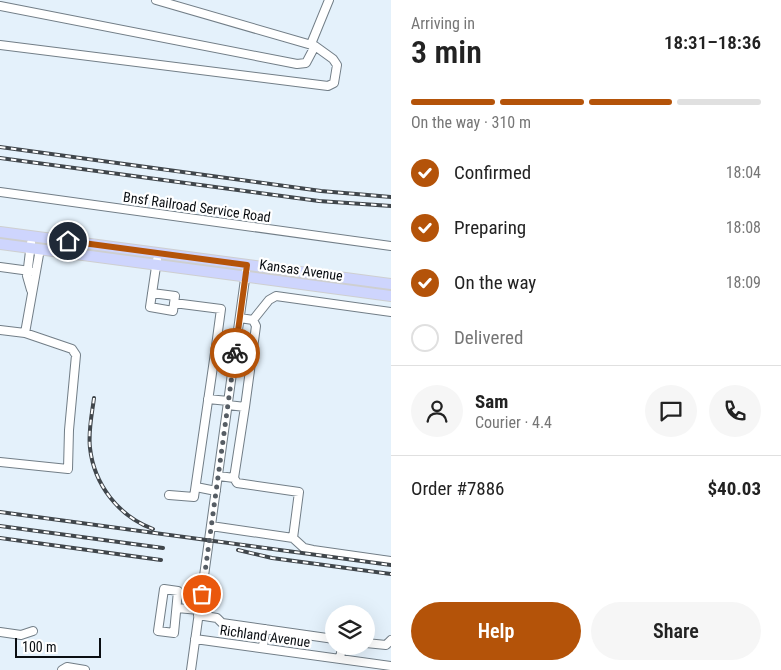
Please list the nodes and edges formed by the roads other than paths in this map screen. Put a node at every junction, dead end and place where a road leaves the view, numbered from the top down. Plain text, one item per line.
1 (156, 0) edge
2 (329, 0) edge
3 (0, 6) edge
4 (0, 45) edge
5 (313, 45) junction
6 (0, 192) edge
7 (0, 232) edge
8 (32, 236) junction
9 (0, 244) edge
10 (391, 246) edge
11 (35, 248) junction
12 (158, 253) junction
13 (156, 264) junction
14 (247, 265) junction
15 (0, 266) edge
16 (27, 270) junction
17 (38, 271) junction
18 (246, 276) junction
19 (391, 284) edge
20 (31, 290) junction
21 (152, 293) junction
22 (391, 296) edge
23 (174, 303) junction
24 (391, 312) edge
25 (240, 318) junction
26 (253, 320) junction
27 (0, 330) edge
28 (25, 333) junction
29 (216, 346) junction
30 (236, 348) junction
31 (208, 399) junction
32 (228, 403) junction
33 (245, 407) junction
34 (0, 462) edge
35 (219, 476) junction
36 (234, 478) junction
37 (196, 488) junction
38 (216, 490) junction
39 (169, 495) dead end
40 (211, 526) junction
41 (293, 538) junction
42 (391, 561) edge
43 (177, 608) junction
44 (199, 613) junction
45 (265, 629) junction
46 (33, 631) dead end
47 (0, 632) edge
48 (325, 638) edge
49 (195, 639) junction
50 (391, 640) edge
51 (375, 644) edge
52 (263, 648) junction
53 (341, 655) edge
54 (340, 659) junction
55 (391, 666) edge
56 (62, 670) edge
57 (85, 670) edge
58 (191, 670) edge

1 - 5 street
2 - 5 street
3 - 5 street
4 - 5 street
6 - 10 street, Bnsf Railroad Service Road
7 - 8 main road, Kansas Avenue
8 - 11 street
8 - 12 main road, Kansas Avenue
9 - 11 main road, Kansas Avenue
11 - 13 main road, Kansas Avenue
11 - 16 street
11 - 17 street
12 - 13 street
12 - 14 main road, Kansas Avenue
13 - 18 main road, Kansas Avenue
13 - 21 street
14 - 18 street
14 - 19 main road, Kansas Avenue
15 - 16 street
16 - 17 street
16 - 20 street
17 - 20 street
18 - 22 main road, Kansas Avenue
18 - 25 street
20 - 28 street
21 - 23 street
21 - 23 street
23 - 29 street
24 - 26 street
25 - 26 street
25 - 30 street
26 - 33 street
27 - 28 street
28 - 34 street
29 - 30 street
29 - 31 street
30 - 32 street
31 - 32 street
31 - 37 street
32 - 33 street
32 - 35 street
33 - 36 street
35 - 36 street
35 - 38 street
36 - 41 street
37 - 38 street
37 - 39 street
38 - 40 street
40 - 41 street
40 - 44 street
41 - 42 street
43 - 43 street
43 - 44 street
44 - 45 street
44 - 49 street
45 - 48 street
45 - 52 street
46 - 47 street
49 - 52 street, Richland Avenue
49 - 58 street
50 - 51 street
52 - 54 street, Richland Avenue
53 - 54 street
54 - 55 street, Richland Avenue
56 - 57 street

